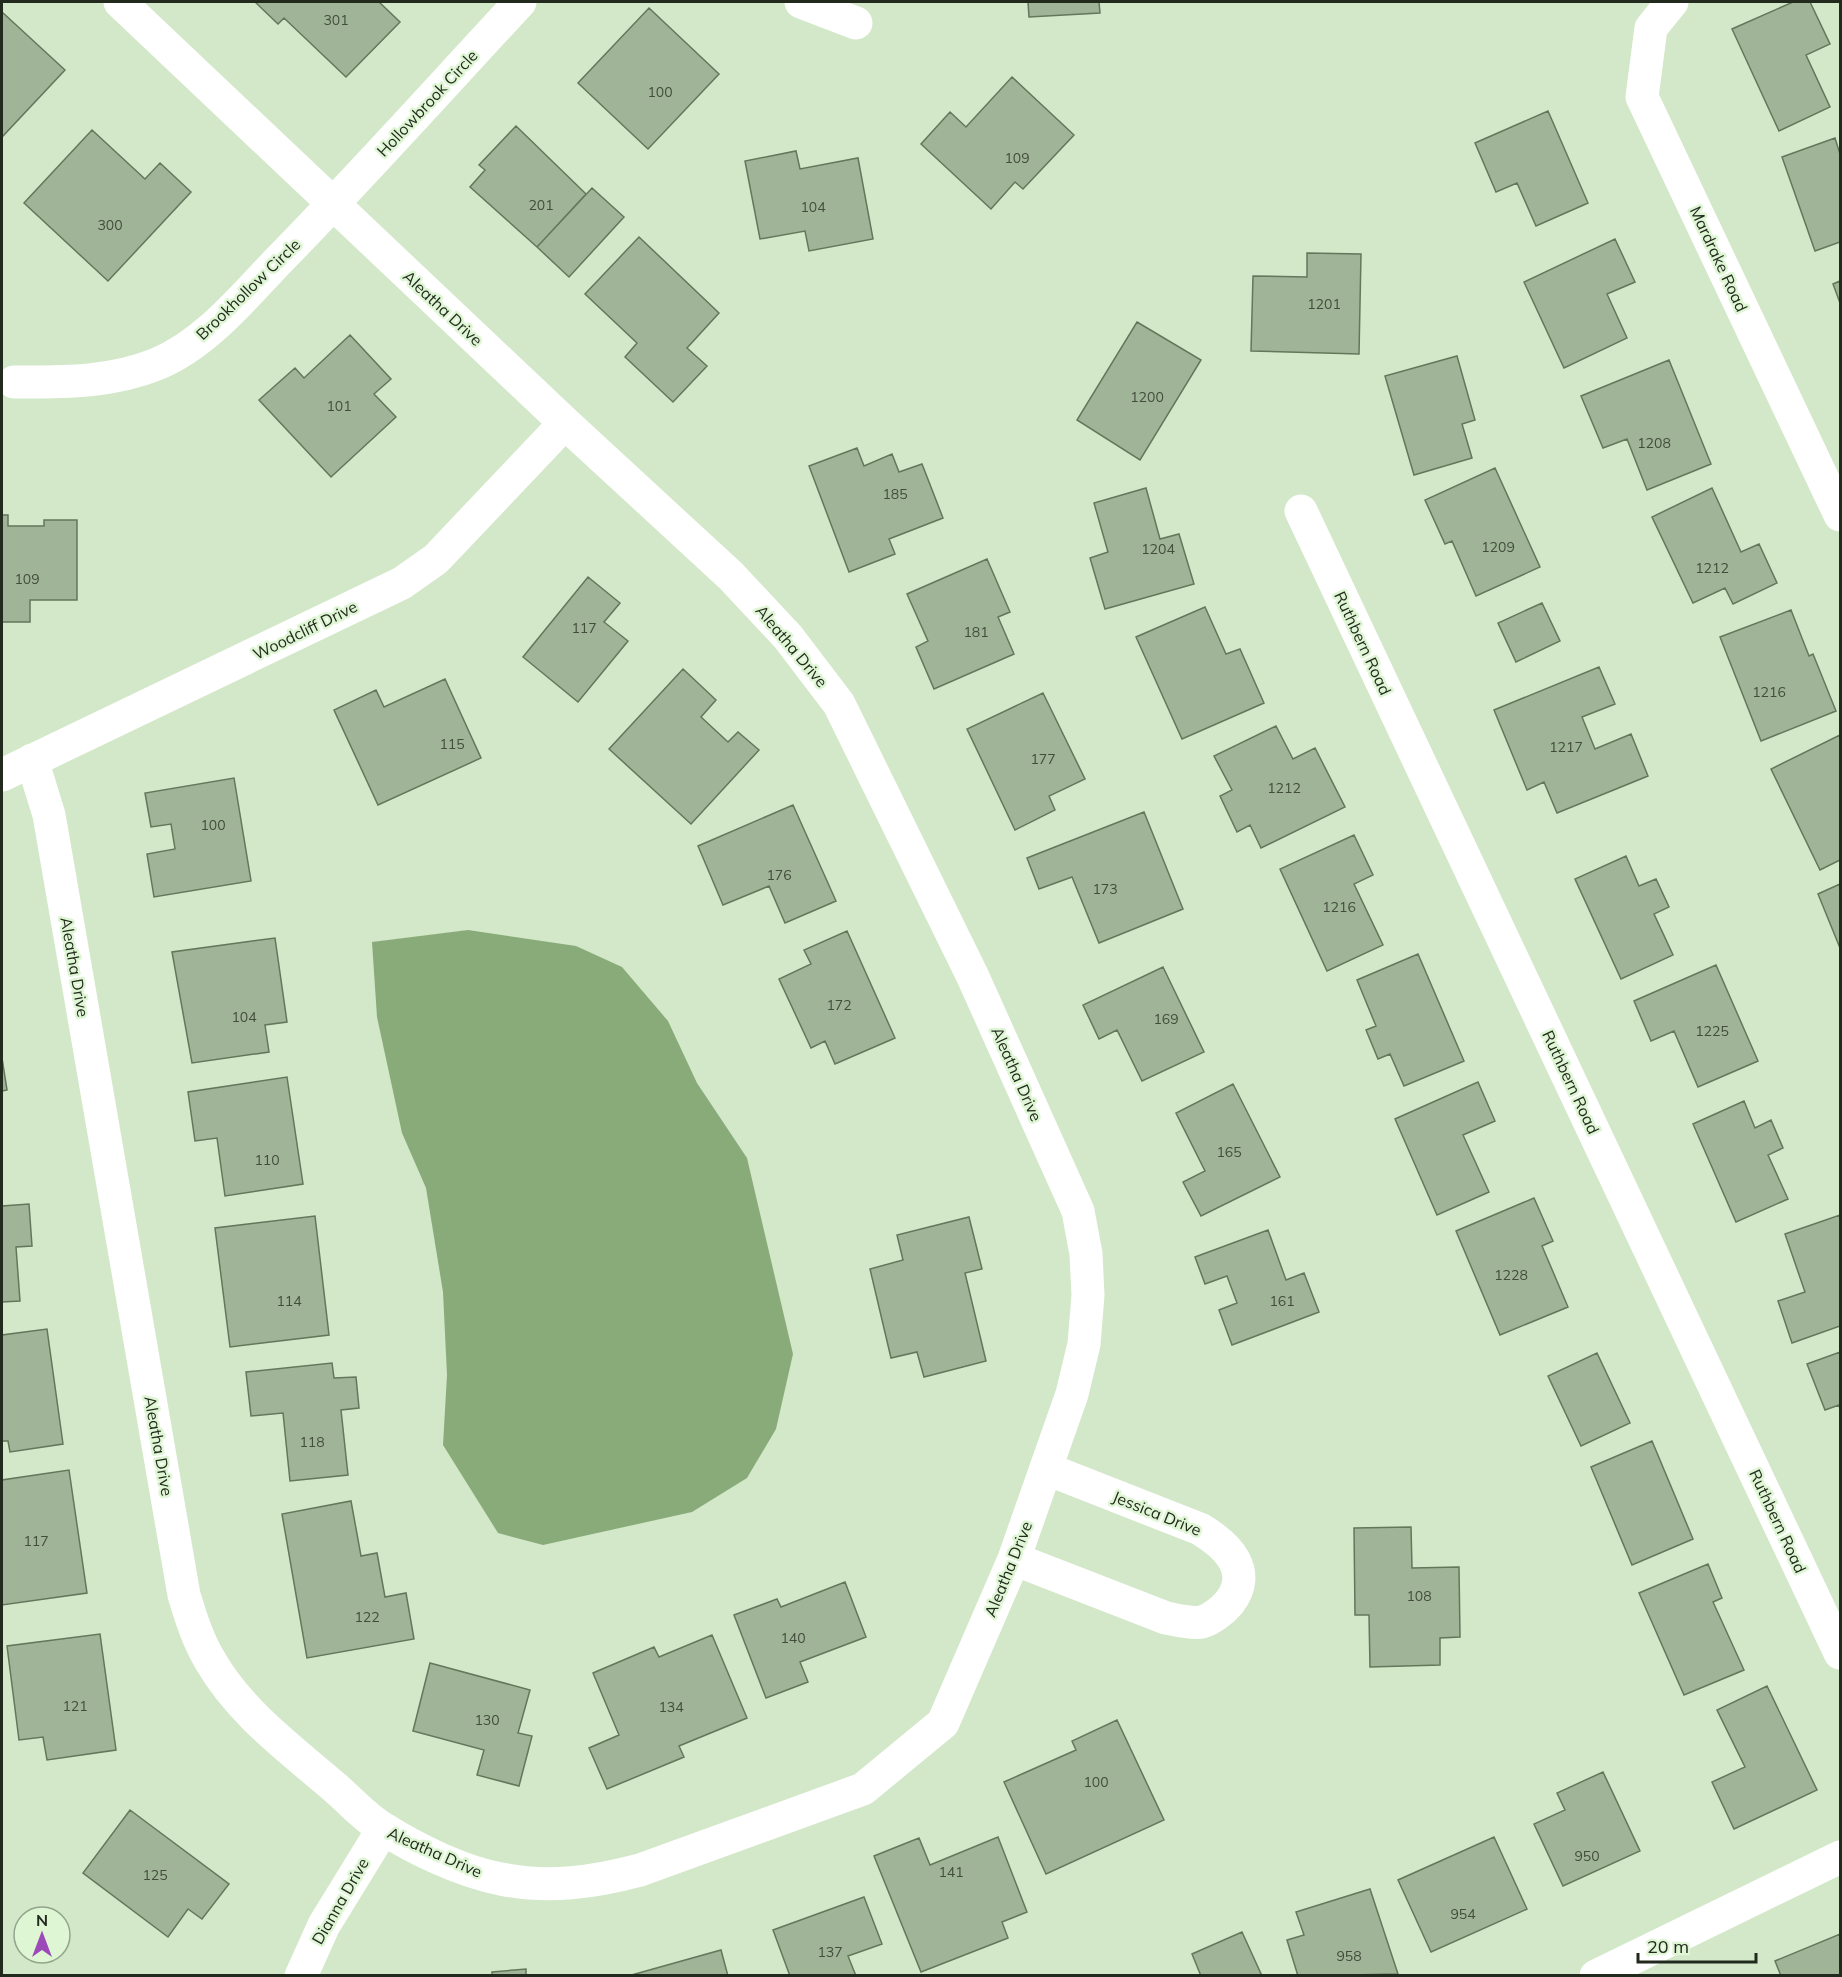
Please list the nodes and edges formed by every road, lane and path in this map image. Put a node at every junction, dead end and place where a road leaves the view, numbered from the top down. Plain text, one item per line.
1 (120, 2) edge
2 (520, 2) edge
3 (801, 2) edge
4 (1672, 2) edge
5 (856, 23) dead end
6 (333, 204) junction
7 (14, 382) dead end
8 (565, 423) junction
9 (1301, 511) dead end
10 (1840, 515) edge
11 (32, 760) junction
12 (2, 775) edge
13 (1047, 1469) junction
14 (1014, 1560) junction
15 (1840, 1653) edge
16 (383, 1829) junction
17 (1840, 1857) edge
18 (301, 1976) edge
19 (1596, 1976) edge

1 - 6 street, Aleatha Drive
2 - 6 street, Hollowbrook Circle
3 - 5 street
4 - 10 street, Mardrake Road
6 - 7 street, Brookhollow Circle
6 - 8 street, Aleatha Drive
8 - 11 street, Woodcliff Drive
8 - 13 street, Aleatha Drive
9 - 15 street, Ruthbern Road
11 - 12 street, Woodcliff Drive
11 - 16 street, Aleatha Drive
13 - 14 street, Aleatha Drive
13 - 14 street, Jessica Drive
14 - 16 street, Aleatha Drive
16 - 18 street, Dianna Drive
17 - 19 street

